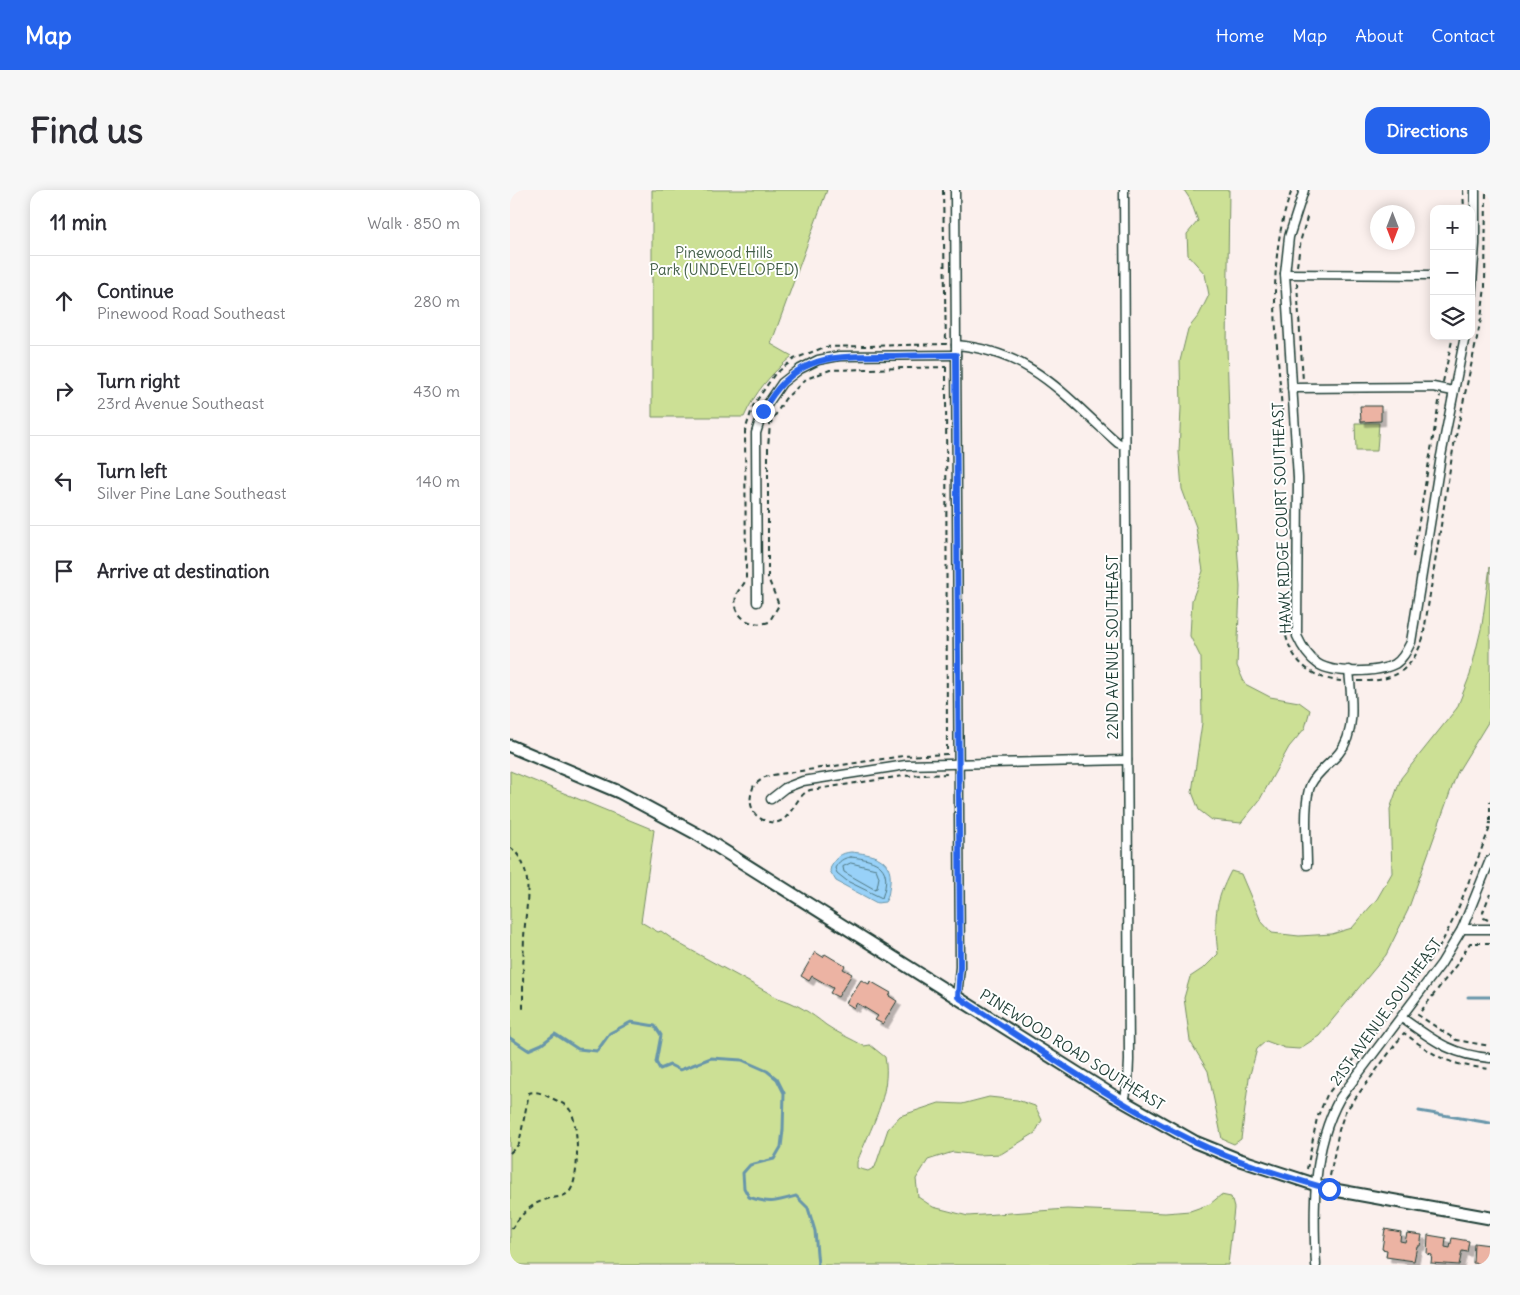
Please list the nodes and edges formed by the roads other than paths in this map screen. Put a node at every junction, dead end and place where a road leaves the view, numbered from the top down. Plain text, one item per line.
1 (955, 190) edge
2 (1124, 190) edge
3 (1304, 190) edge
4 (1475, 190) edge
5 (1473, 250) edge
6 (1285, 274) junction
7 (1430, 275) edge
8 (1464, 340) edge
9 (956, 345) junction
10 (956, 355) junction
11 (1292, 388) junction
12 (1453, 391) junction
13 (1126, 446) junction
14 (757, 602) dead end
15 (1350, 670) junction
16 (510, 746) edge
17 (1127, 760) junction
18 (958, 764) junction
19 (772, 799) dead end
20 (1490, 860) edge
21 (1308, 865) dead end
22 (1462, 929) junction
23 (1490, 929) edge
24 (958, 997) junction
25 (1402, 1018) junction
26 (1490, 1058) edge
27 (1124, 1102) junction
28 (1316, 1185) junction
29 (1490, 1218) edge
30 (1316, 1265) edge

1 - 9 street
2 - 13 street, 22ND AVENUE SOUTHEAST
3 - 6 street, HAWK RIDGE COURT SOUTHEAST
4 - 5 street
6 - 7 street
6 - 11 street, HAWK RIDGE COURT SOUTHEAST
8 - 12 street, HAWK RIDGE COURT SOUTHEAST
9 - 10 street
9 - 13 street
10 - 14 street
10 - 18 street
11 - 12 street
11 - 15 street, HAWK RIDGE COURT SOUTHEAST
12 - 15 street, HAWK RIDGE COURT SOUTHEAST
13 - 17 street, 22ND AVENUE SOUTHEAST
15 - 21 street
16 - 24 street, PINEWOOD ROAD SOUTHEAST
17 - 18 street
17 - 27 street, 22ND AVENUE SOUTHEAST
18 - 19 street
18 - 24 street
20 - 22 street, 21ST AVENUE SOUTHEAST
22 - 23 street
22 - 25 street, 21ST AVENUE SOUTHEAST
24 - 27 street, PINEWOOD ROAD SOUTHEAST
25 - 26 street
25 - 28 street, 21ST AVENUE SOUTHEAST
27 - 28 street, PINEWOOD ROAD SOUTHEAST
28 - 29 street, PINEWOOD ROAD SOUTHEAST
28 - 30 street, 21ST AVENUE SOUTHEAST

